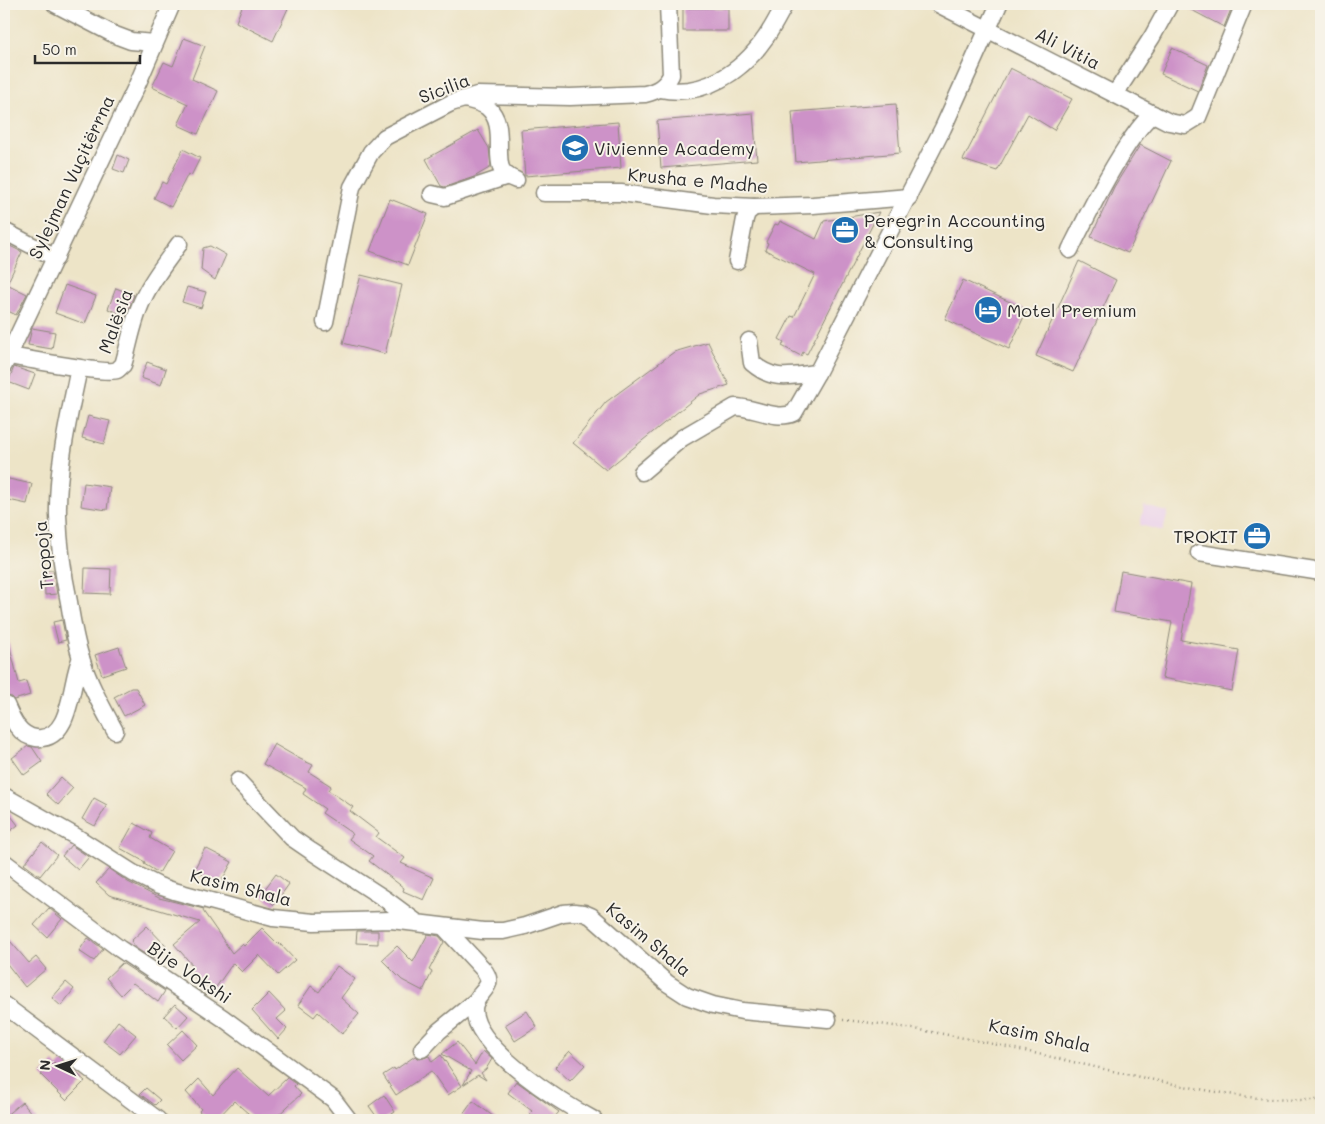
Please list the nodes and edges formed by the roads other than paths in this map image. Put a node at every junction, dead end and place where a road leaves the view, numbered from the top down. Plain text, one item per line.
1 (55, 4) edge
2 (172, 4) edge
3 (668, 4) edge
4 (785, 4) edge
5 (938, 4) edge
6 (999, 4) edge
7 (1170, 4) edge
8 (1244, 4) edge
9 (987, 28) junction
10 (154, 43) junction
11 (660, 88) junction
12 (1116, 94) junction
13 (463, 98) junction
14 (1153, 114) junction
15 (544, 193) dead end
16 (432, 194) dead end
17 (908, 197) junction
18 (754, 207) junction
19 (4, 231) edge
20 (179, 244) dead end
21 (1070, 250) dead end
22 (56, 258) junction
23 (737, 261) dead end
24 (324, 322) dead end
25 (749, 341) dead end
26 (6, 361) edge
27 (79, 368) junction
28 (817, 373) junction
29 (642, 472) dead end
30 (1199, 553) dead end
31 (1321, 572) edge
32 (81, 658) junction
33 (6, 705) dead end
34 (115, 731) dead end
35 (238, 781) dead end
36 (4, 796) edge
37 (4, 862) edge
38 (416, 922) junction
39 (445, 928) junction
40 (476, 1001) junction
41 (4, 1005) edge
42 (828, 1019) road end
43 (422, 1049) dead end
44 (158, 1120) edge
45 (349, 1120) edge
46 (594, 1120) edge

1 - 10 street
2 - 10 street, Sylejman Vuçitërrna
3 - 11 street
4 - 11 street, Sicilia
5 - 9 street, Ali Vitia
6 - 9 street
7 - 12 street
8 - 14 street, Ali Vitia
9 - 12 street, Ali Vitia
9 - 17 street
10 - 22 street, Sylejman Vuçitërrna
11 - 13 street, Sicilia
12 - 14 street, Ali Vitia
13 - 16 street
13 - 24 street, Sicilia
14 - 21 street
15 - 18 street, Krusha e Madhe
17 - 18 street, Krusha e Madhe
17 - 28 street
18 - 23 street
19 - 22 street
20 - 27 street, Malësia
22 - 26 street, Sylejman Vuçitërrna
25 - 28 street
26 - 27 street, Malësia
27 - 32 street, Tropoja
28 - 29 street
30 - 31 street
32 - 33 street
32 - 34 street, Tropoja
35 - 38 street
36 - 38 street, Kasim Shala
37 - 45 street, Bije Vokshi
38 - 39 street, Kasim Shala
39 - 40 street
39 - 42 street, Kasim Shala
40 - 43 street
40 - 46 street
41 - 44 street

